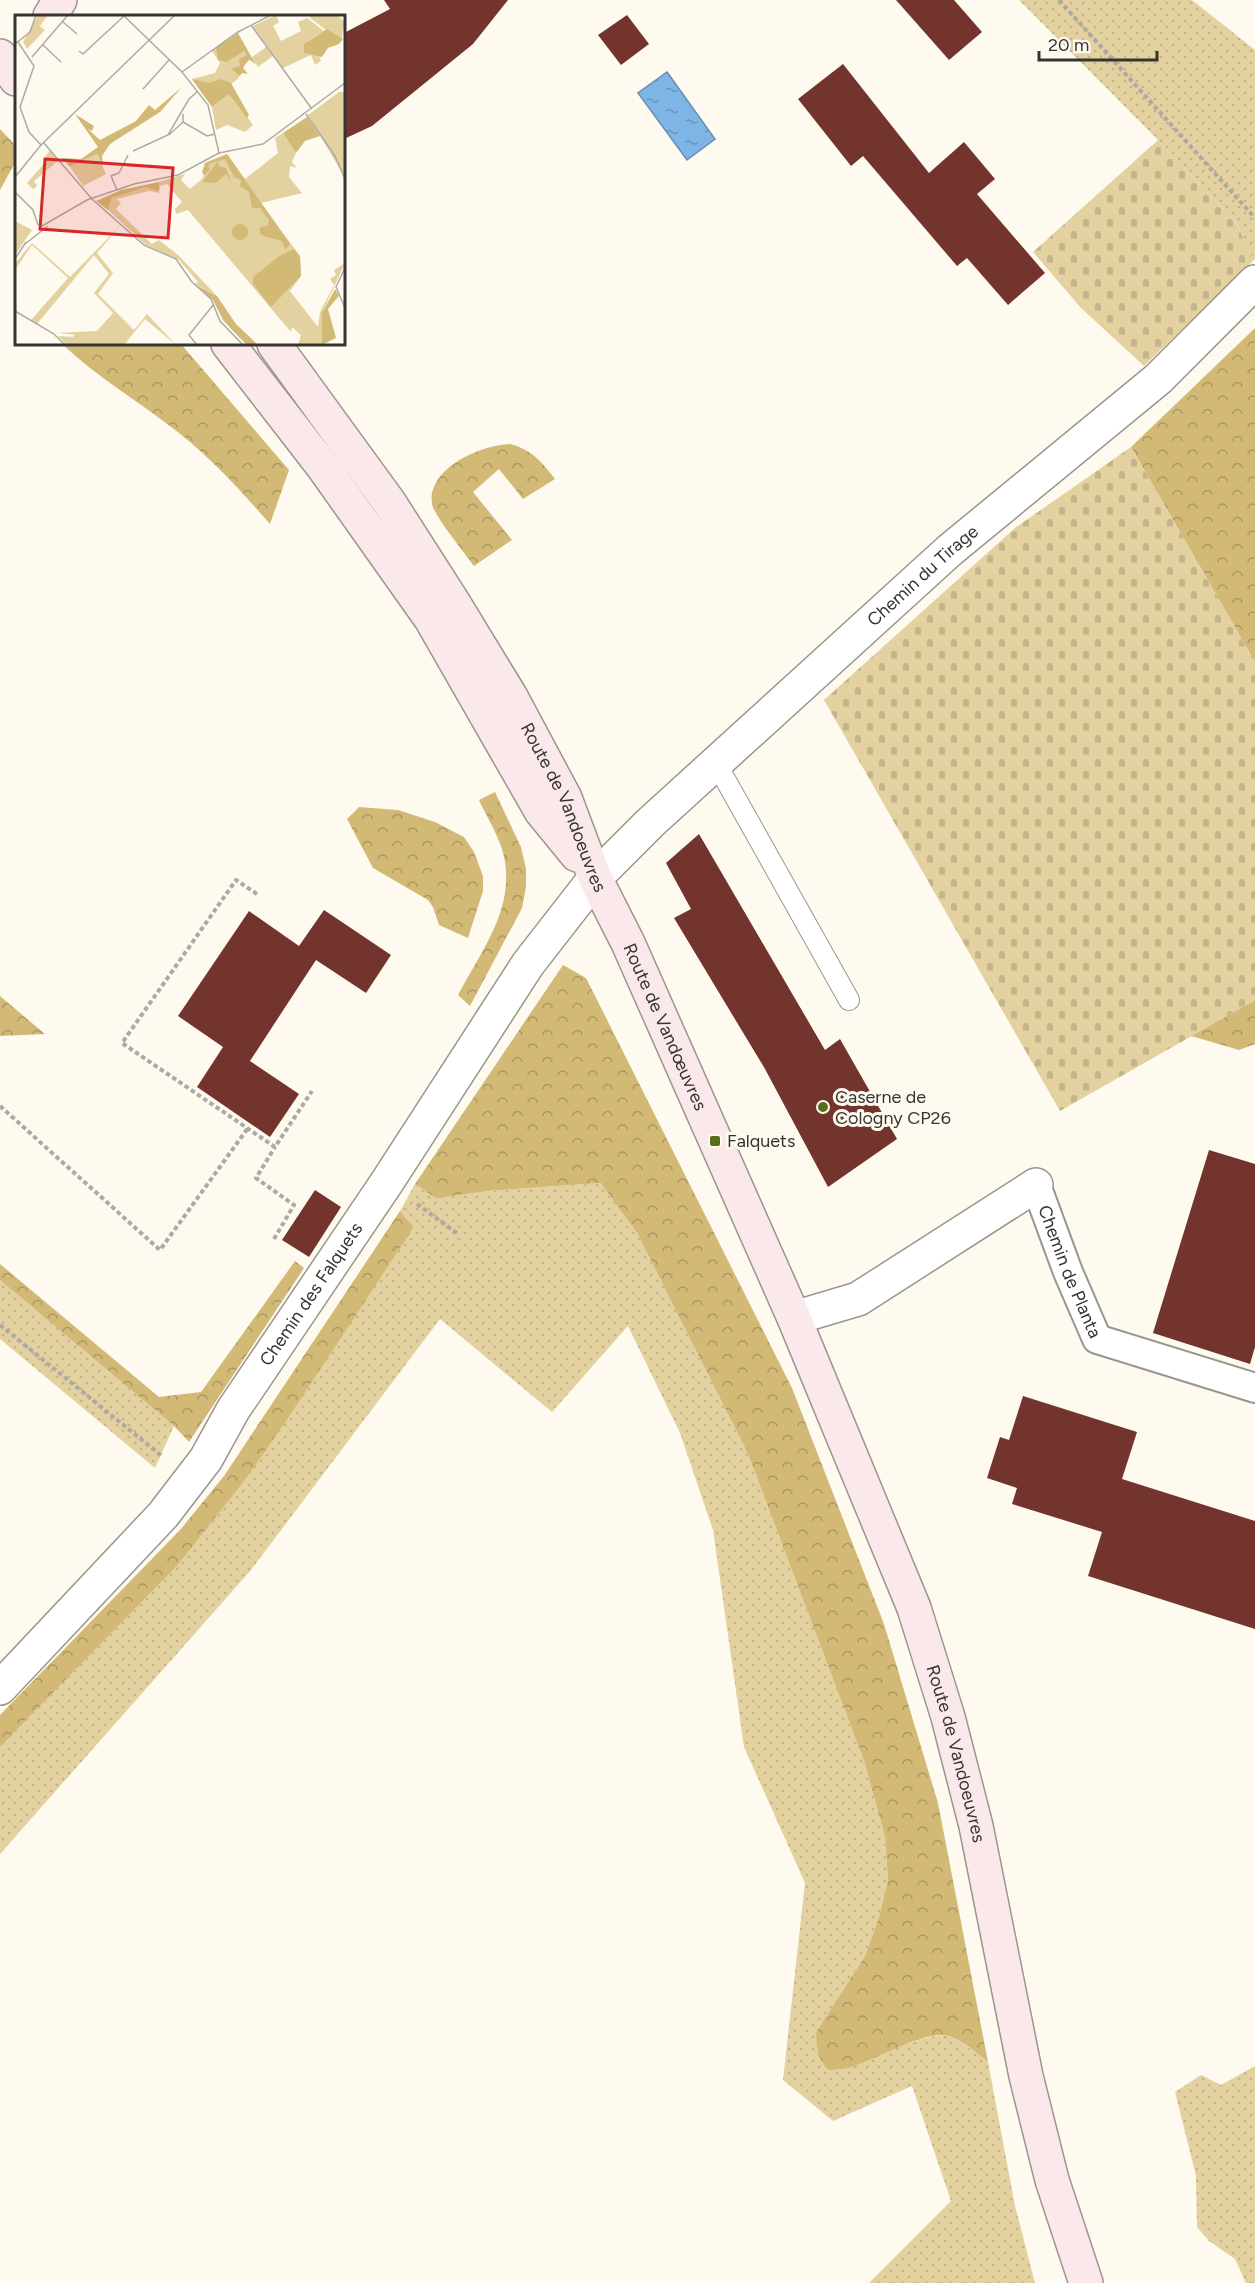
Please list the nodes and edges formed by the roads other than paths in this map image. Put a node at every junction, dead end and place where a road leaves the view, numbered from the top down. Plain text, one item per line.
1 (15, 41) edge
2 (0, 46) edge
3 (0, 56) edge
4 (15, 78) edge
5 (1255, 282) edge
6 (229, 345) edge
7 (275, 345) edge
8 (442, 611) junction
9 (716, 763) junction
10 (595, 878) junction
11 (849, 1000) dead end
12 (1036, 1185) joint
13 (761, 1245) joint
14 (794, 1318) junction
15 (1255, 1388) edge
16 (0, 1688) edge
17 (1086, 2283) edge

1 - 2 main road
3 - 4 main road
5 - 9 street, Chemin du Tirage
6 - 8 main road, Route de Vandoeuvres
7 - 8 main road, Route de Vandoeuvres
8 - 10 main road, Route de Vandoeuvres
9 - 10 street, Chemin du Tirage
9 - 11 lane
10 - 13 main road, Route de Vandœuvres
10 - 16 street, Chemin des Falquets
12 - 14 street
12 - 15 street, Chemin de Planta
13 - 14 main road, Route de Vandoeuvres
14 - 17 main road, Route de Vandoeuvres

